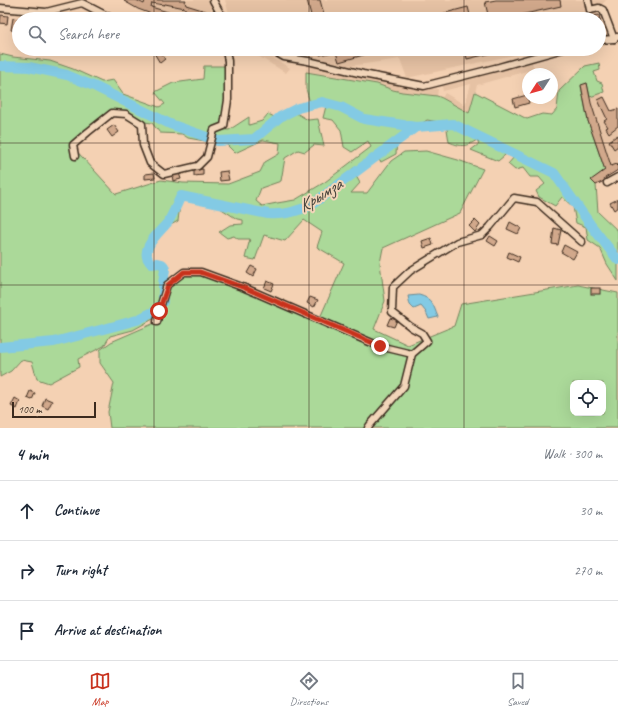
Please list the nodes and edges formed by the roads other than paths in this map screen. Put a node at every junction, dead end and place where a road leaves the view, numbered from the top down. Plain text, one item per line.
1 (213, 0) edge
2 (588, 0) edge
3 (82, 1) edge
4 (0, 8) edge
5 (101, 12) edge
6 (219, 12) edge
7 (604, 12) edge
8 (606, 16) edge
9 (616, 38) edge
10 (606, 39) edge
11 (227, 56) edge
12 (282, 56) edge
13 (538, 56) edge
14 (75, 156) dead end
15 (618, 177) edge
16 (607, 183) dead end
17 (582, 242) dead end
18 (157, 322) dead end
19 (412, 354) junction
20 (368, 428) edge

1 - 6 street
2 - 7 street
3 - 4 street
3 - 5 street
8 - 9 street
9 - 10 street
11 - 14 street
12 - 13 street
15 - 16 street
17 - 19 street
18 - 19 street
19 - 20 street

